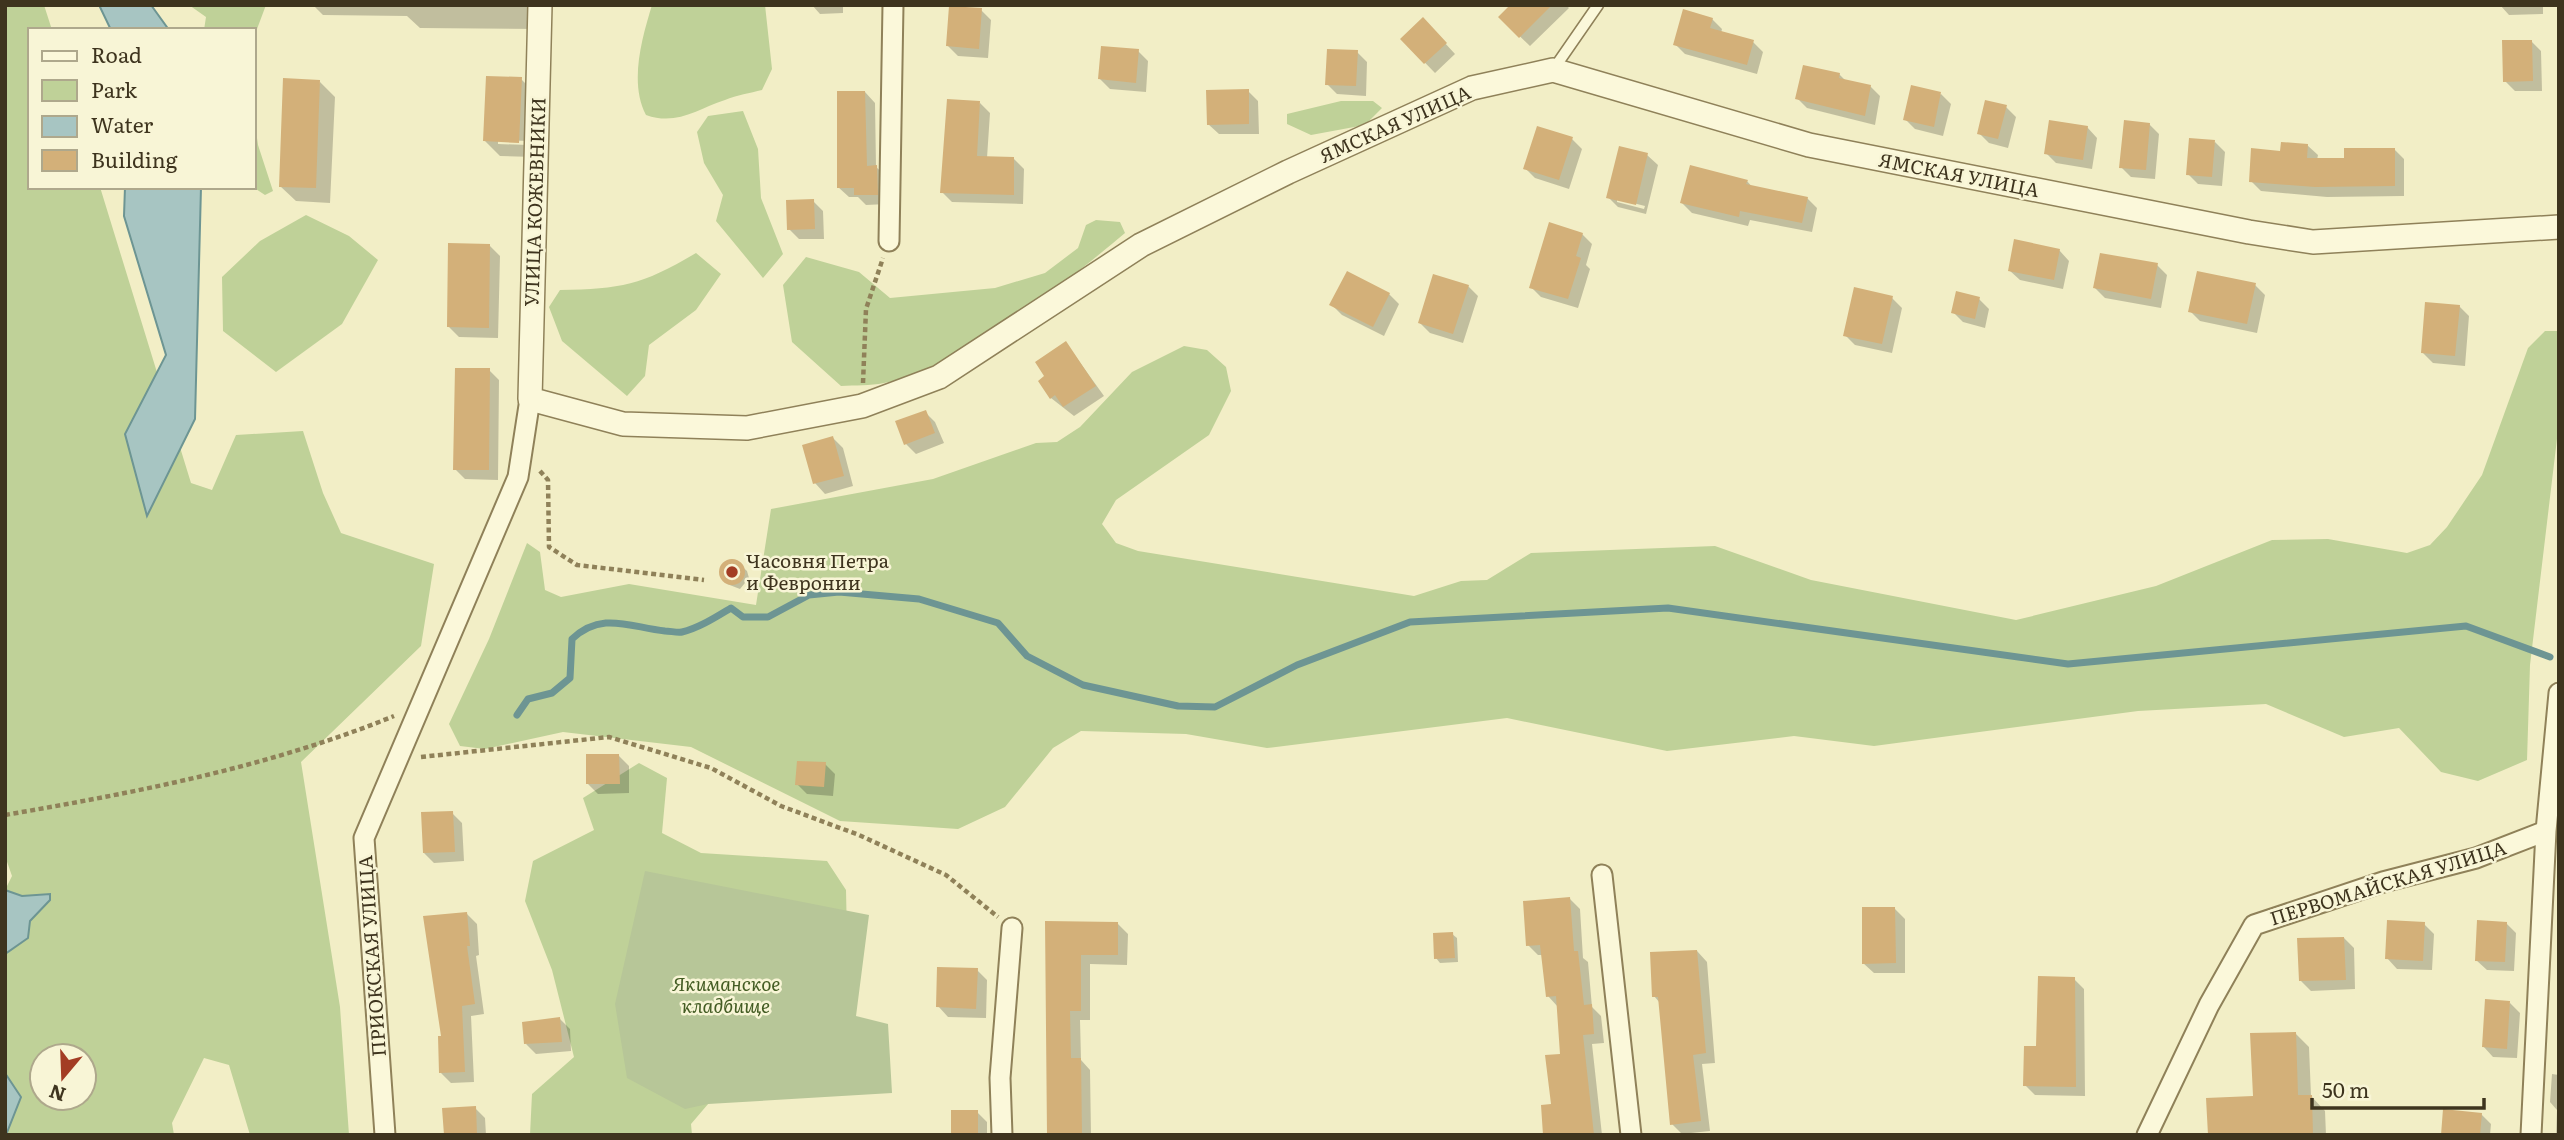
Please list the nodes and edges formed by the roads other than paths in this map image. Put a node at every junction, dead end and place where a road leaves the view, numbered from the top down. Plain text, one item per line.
1 (540, 5) edge
2 (893, 5) edge
3 (1598, 5) edge
4 (1553, 70) junction
5 (2559, 227) edge
6 (888, 241) road end
7 (530, 399) junction
8 (2559, 693) edge
9 (2546, 831) junction
10 (1602, 875) dead end
11 (1012, 929) road end
12 (385, 1135) edge
13 (1002, 1135) edge
14 (1632, 1135) edge
15 (2147, 1135) edge
16 (2531, 1135) edge

1 - 7 street, УЛИЦА КОЖЕВНИКИ
2 - 6 street
3 - 4 lane
4 - 5 street, ЯМСКАЯ УЛИЦА
4 - 7 street, ЯМСКАЯ УЛИЦА
7 - 12 street, ПРИОКСКАЯ УЛИЦА
8 - 9 street
9 - 15 street, ПЕРВОМАЙСКАЯ УЛИЦА
9 - 16 street
10 - 14 street
11 - 13 street

